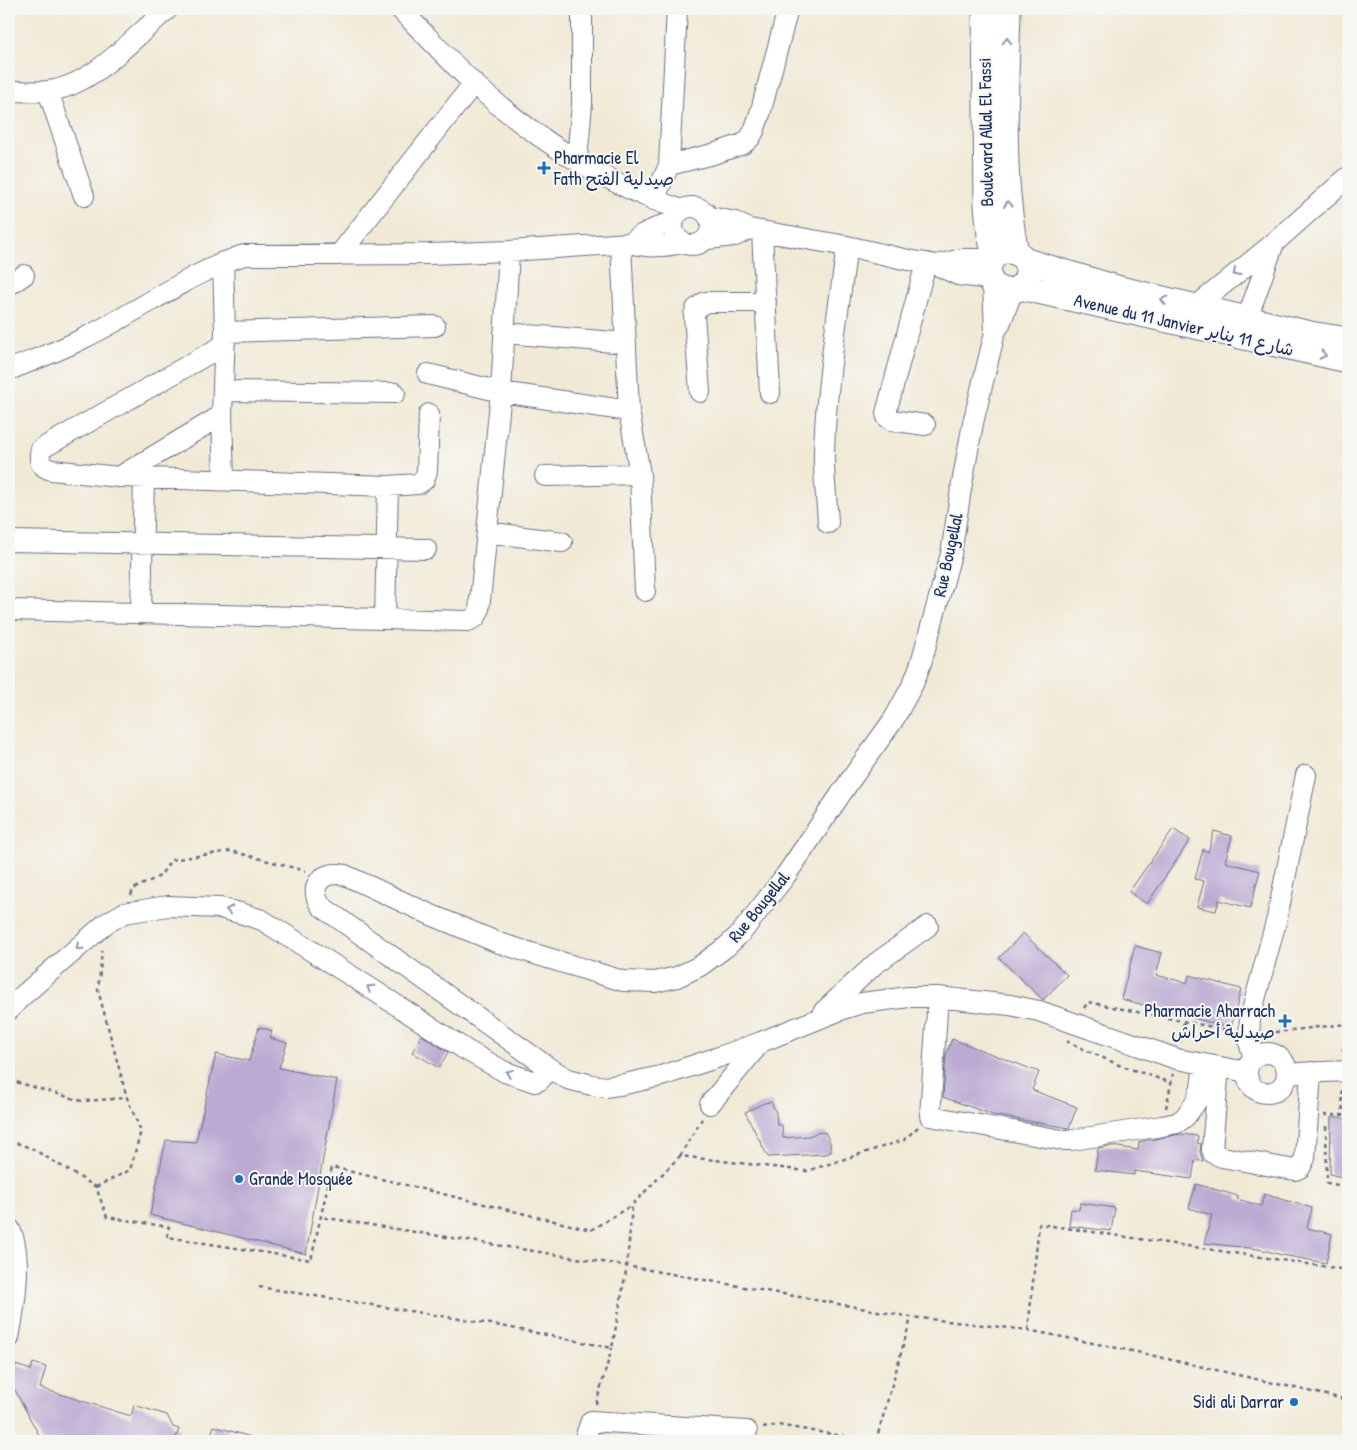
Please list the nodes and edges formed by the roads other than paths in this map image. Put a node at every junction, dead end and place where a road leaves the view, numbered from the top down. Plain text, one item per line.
1 (168, 9) edge
2 (582, 9) edge
3 (676, 9) edge
4 (788, 9) edge
5 (985, 9) edge
6 (1008, 9) edge
7 (409, 12) edge
8 (474, 83) junction
9 (9, 91) edge
10 (48, 91) junction
11 (576, 159) junction
12 (669, 166) junction
13 (1348, 177) edge
14 (84, 196) dead end
15 (654, 200) junction
16 (678, 215) junction
17 (710, 218) junction
18 (756, 230) junction
19 (707, 239) junction
20 (682, 243) junction
21 (1274, 243) junction
22 (626, 244) junction
23 (847, 246) junction
24 (509, 252) junction
25 (339, 255) junction
26 (223, 262) junction
27 (931, 264) junction
28 (1005, 271) junction
29 (766, 302) junction
30 (1194, 308) junction
31 (435, 326) dead end
32 (1243, 328) junction
33 (504, 333) junction
34 (225, 339) junction
35 (1348, 340) edge
36 (626, 343) junction
37 (1348, 360) edge
38 (9, 370) edge
39 (428, 374) dead end
40 (224, 391) junction
41 (395, 392) dead end
42 (500, 392) junction
43 (700, 392) dead end
44 (770, 393) dead end
45 (630, 411) junction
46 (429, 414) dead end
47 (222, 415) junction
48 (924, 425) dead end
49 (640, 474) junction
50 (545, 476) dead end
51 (119, 477) junction
52 (144, 478) junction
53 (224, 480) junction
54 (388, 486) junction
55 (828, 524) dead end
56 (487, 532) junction
57 (9, 541) edge
58 (562, 542) dead end
59 (142, 544) junction
60 (385, 549) junction
61 (426, 549) dead end
62 (645, 591) dead end
63 (9, 610) edge
64 (140, 614) junction
65 (385, 619) junction
66 (1306, 775) dead end
67 (928, 926) dead end
68 (938, 997) junction
69 (9, 1010) edge
70 (813, 1020) junction
71 (762, 1042) junction
72 (543, 1064) junction
73 (1250, 1065) junction
74 (1211, 1066) junction
75 (1345, 1071) edge
76 (1311, 1072) junction
77 (1286, 1074) junction
78 (710, 1104) road end
79 (9, 1228) edge
80 (9, 1338) edge
81 (747, 1431) road end
82 (584, 1441) edge

1 - 10 street
2 - 11 street
3 - 12 street
4 - 12 street
5 - 28 main road, Boulevard Allal El Fassi
28 -> 6 main road, Boulevard Allal El Fassi
7 - 8 street
8 - 11 street
8 - 25 street
9 - 10 street
10 - 14 street
11 - 15 street
12 - 15 street
13 - 21 street
15 - 16 street
16 - 17 street
16 - 20 street
16 - 22 street
17 - 18 street, Avenue du 11 Janvier شارع 11 يناير
17 - 19 street
18 - 19 street, Avenue du 11 Janvier شارع 11 يناير
18 - 23 street, Avenue du 11 Janvier شارع 11 يناير
18 - 29 street
19 - 20 street
20 - 22 street
21 -> 30 street
21 - 32 street
22 - 24 street
22 - 36 street
23 - 27 street, Avenue du 11 Janvier شارع 11 يناير
23 - 55 street
24 - 25 street
24 - 33 street
25 - 26 street
26 - 34 street
26 - 38 street
27 - 28 street, Avenue du 11 Janvier شارع 11 يناير
27 - 48 street
30 -> 28 main road, Avenue du 11 Janvier شارع 11 يناير
28 - 32 main road, Avenue du 11 Janvier شارع 11 يناير
28 - 72 street, Rue Bougellal
29 - 43 street
29 - 44 street
30 - 32 main road, Avenue du 11 Janvier شارع 11 يناير
31 - 34 street
32 - 35 main road, Avenue du 11 Janvier شارع 11 يناير
32 -> 37 main road, Avenue du 11 Janvier شارع 11 يناير
33 - 36 street
33 - 42 street
34 - 40 street
34 - 51 street
36 - 45 street
39 - 42 street
40 - 41 street
40 - 47 street
42 - 45 street
42 - 56 street
45 - 49 street
46 - 54 street
47 - 51 street
47 - 53 street
49 - 50 street
49 - 62 street
51 - 52 street
52 - 53 street
52 - 59 street
53 - 54 street
54 - 60 street
56 - 58 street
56 - 65 street
57 - 59 street
59 - 60 street
59 - 64 street
60 - 61 street
60 - 65 street
63 - 64 street
64 - 65 street
66 - 73 street
67 - 70 street
68 - 70 street
68 - 74 street
68 - 74 street
72 -> 69 street
70 - 71 street
71 - 72 street
71 - 78 street
73 - 74 street
73 - 77 street
73 - 77 street
74 - 76 street
75 - 76 street
76 - 77 street
79 - 80 street
81 - 82 street

